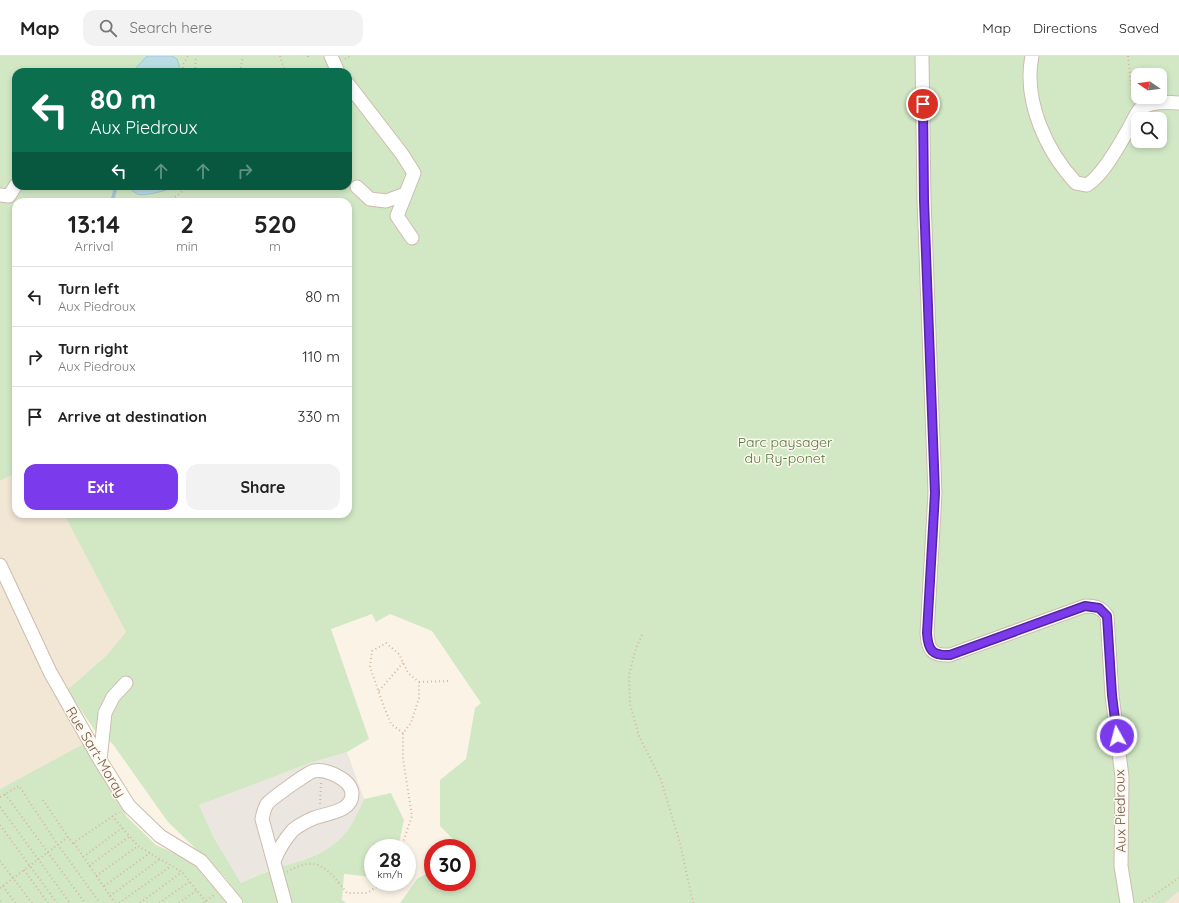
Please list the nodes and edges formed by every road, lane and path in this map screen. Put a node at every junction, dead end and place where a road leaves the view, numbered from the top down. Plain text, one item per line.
1 (188, 56) edge
2 (196, 56) edge
3 (243, 56) edge
4 (280, 56) edge
5 (331, 56) edge
6 (922, 56) edge
7 (1032, 56) edge
8 (1128, 56) edge
9 (183, 68) edge
10 (195, 68) edge
11 (241, 68) edge
12 (284, 68) edge
13 (336, 68) edge
14 (352, 89) edge
15 (1179, 103) edge
16 (1140, 110) junction
17 (357, 187) dead end
18 (13, 190) edge
19 (183, 190) edge
20 (404, 194) junction
21 (0, 195) edge
22 (173, 198) edge
23 (412, 238) dead end
24 (0, 565) edge
25 (642, 635) dead end
26 (403, 663) junction
27 (449, 681) dead end
28 (419, 682) junction
29 (126, 683) dead end
30 (379, 691) junction
31 (403, 733) junction
32 (100, 760) junction
33 (321, 778) dead end
34 (5, 794) junction
35 (0, 797) edge
36 (43, 800) dead end
37 (129, 806) junction
38 (0, 807) edge
39 (112, 816) junction
40 (319, 817) junction
41 (0, 825) edge
42 (122, 828) junction
43 (130, 836) junction
44 (68, 837) junction
45 (404, 839) edge
46 (74, 843) junction
47 (58, 844) junction
48 (138, 846) junction
49 (48, 852) junction
50 (150, 853) junction
51 (83, 857) junction
52 (38, 859) junction
53 (160, 859) junction
54 (0, 861) edge
55 (274, 862) junction
56 (30, 866) junction
57 (89, 866) junction
58 (171, 866) junction
59 (24, 870) junction
60 (182, 872) junction
61 (96, 876) junction
62 (278, 877) junction
63 (13, 878) junction
64 (1179, 878) edge
65 (190, 882) junction
66 (104, 886) junction
67 (1, 887) edge
68 (196, 890) junction
69 (371, 891) edge
70 (110, 896) junction
71 (15, 903) edge
72 (32, 903) edge
73 (48, 903) edge
74 (56, 903) edge
75 (70, 903) edge
76 (85, 903) edge
77 (100, 903) edge
78 (115, 903) edge
79 (119, 903) edge
80 (140, 903) edge
81 (158, 903) edge
82 (179, 903) edge
83 (206, 903) edge
84 (236, 903) edge
85 (285, 903) edge
86 (693, 903) edge
87 (1126, 903) edge
88 (1142, 903) edge

1 - 9 path
2 - 10 path
3 - 11 path
4 - 12 path
5 - 13 street
6 - 87 street, Aux Piedroux
7 - 16 street
8 - 16 path
14 - 20 street
15 - 16 street
17 - 20 street
18 - 21 street
19 - 22 path
20 - 23 street
24 - 32 street, Rue Sart-Moray
25 - 86 path
26 - 28 path
26 - 30 path
26 - 30 path
27 - 28 path
28 - 31 path
29 - 32 street
30 - 31 path
31 - 45 path
32 - 37 street, Rue Sart-Moray
33 - 40 path
34 - 35 path
34 - 47 path
34 - 49 path
36 - 44 path
37 - 39 path
37 - 84 street, Rue Sart-Moray
38 - 52 path
39 - 42 path
39 - 46 path
40 - 55 street
40 - 55 street
41 - 56 path
42 - 43 path
42 - 51 path
43 - 48 path
43 - 57 path
44 - 46 path
44 - 47 path
46 - 51 path
47 - 49 path
47 - 77 path
48 - 50 path
48 - 61 path
49 - 52 path
49 - 76 path
50 - 53 path
50 - 66 path
51 - 57 path
52 - 56 path
52 - 75 path
53 - 58 path
53 - 70 path
54 - 63 path
55 - 62 street
56 - 59 path
56 - 74 path
57 - 61 path
58 - 60 path
58 - 79 path
59 - 63 path
59 - 73 path
60 - 65 path
60 - 80 path
61 - 66 path
62 - 69 path
62 - 85 street
63 - 67 path
63 - 72 path
64 - 88 path
65 - 68 path
65 - 81 path
66 - 70 path
67 - 71 path
68 - 82 path
68 - 83 path
70 - 78 path

